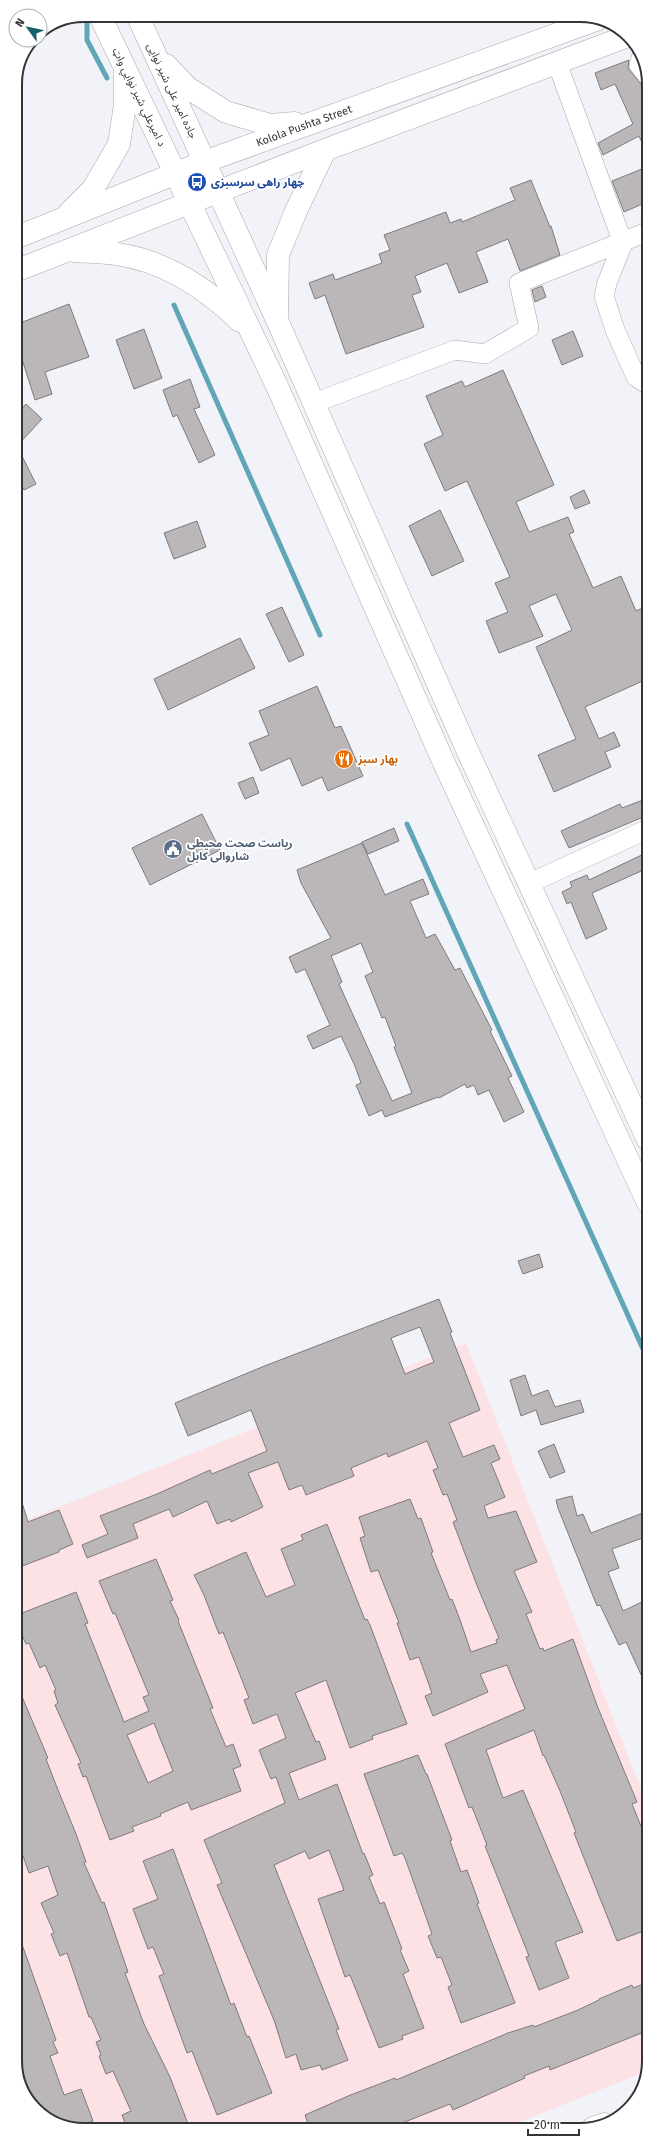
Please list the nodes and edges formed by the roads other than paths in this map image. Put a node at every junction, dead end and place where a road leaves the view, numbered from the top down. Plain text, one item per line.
1 (103, 22) edge
2 (140, 22) edge
3 (589, 23) edge
4 (622, 38) edge
5 (154, 53) junction
6 (557, 63) junction
7 (125, 68) junction
8 (314, 122) junction
9 (325, 150) junction
10 (204, 162) junction
11 (176, 174) junction
12 (219, 193) junction
13 (190, 204) junction
14 (60, 221) junction
15 (642, 234) edge
16 (22, 235) edge
17 (623, 243) junction
18 (69, 250) junction
19 (22, 268) edge
20 (277, 320) junction
21 (251, 333) junction
22 (642, 381) edge
23 (314, 403) junction
24 (642, 832) edge
25 (530, 882) junction
26 (615, 1069) junction
27 (591, 1080) junction
28 (642, 1127) edge
29 (642, 1152) edge
30 (628, 1158) junction
31 (642, 1190) edge

1 - 7 main road, د امیرعلي شیر نوايي واټ
2 - 5 main road, جاده امیر علی شیر نوایی
3 - 8 main road, Kolola Pushta Street
4 - 6 main road
5 - 8 main road
5 - 10 main road, جاده امیر علی شیر نوایی
6 - 9 main road
6 - 17 street
7 - 11 main road, د امیرعلي شیر نوايي واټ
7 - 14 main road
8 - 10 main road, Kolola Pushta Street
9 - 12 main road
9 - 20 main road
10 - 11 main road, Kolola Pushta Street
10 - 12 main road, جاده امیر علی شیر نوایی
11 - 13 main road, د امیرعلي شیر نوايي واټ
11 - 14 main road, Kolola Pushta Street
12 - 13 main road
12 - 20 main road, جاده امیر علی شیر نوایی
13 - 18 main road
13 - 21 main road, د امیرعلي شیر نوايي واټ
14 - 16 main road, Kolola Pushta Street
15 - 17 street
17 - 22 street
17 - 23 street
18 - 19 main road
18 - 21 main road
20 - 23 main road, جاده امیر علی شیر نوایی
21 - 27 main road, د امیرعلي شیر نوايي واټ
23 - 25 main road, جاده امیر علی شیر نوایی
24 - 25 street
25 - 26 main road, جاده امیر علی شیر نوایی
26 - 27 main road
26 - 28 main road, جاده امیر علی شیر نوایی
27 - 30 main road, د امیرعلي شیر نوايي واټ
29 - 30 main road
30 - 31 main road, د امیرعلي شیر نوايي واټ

